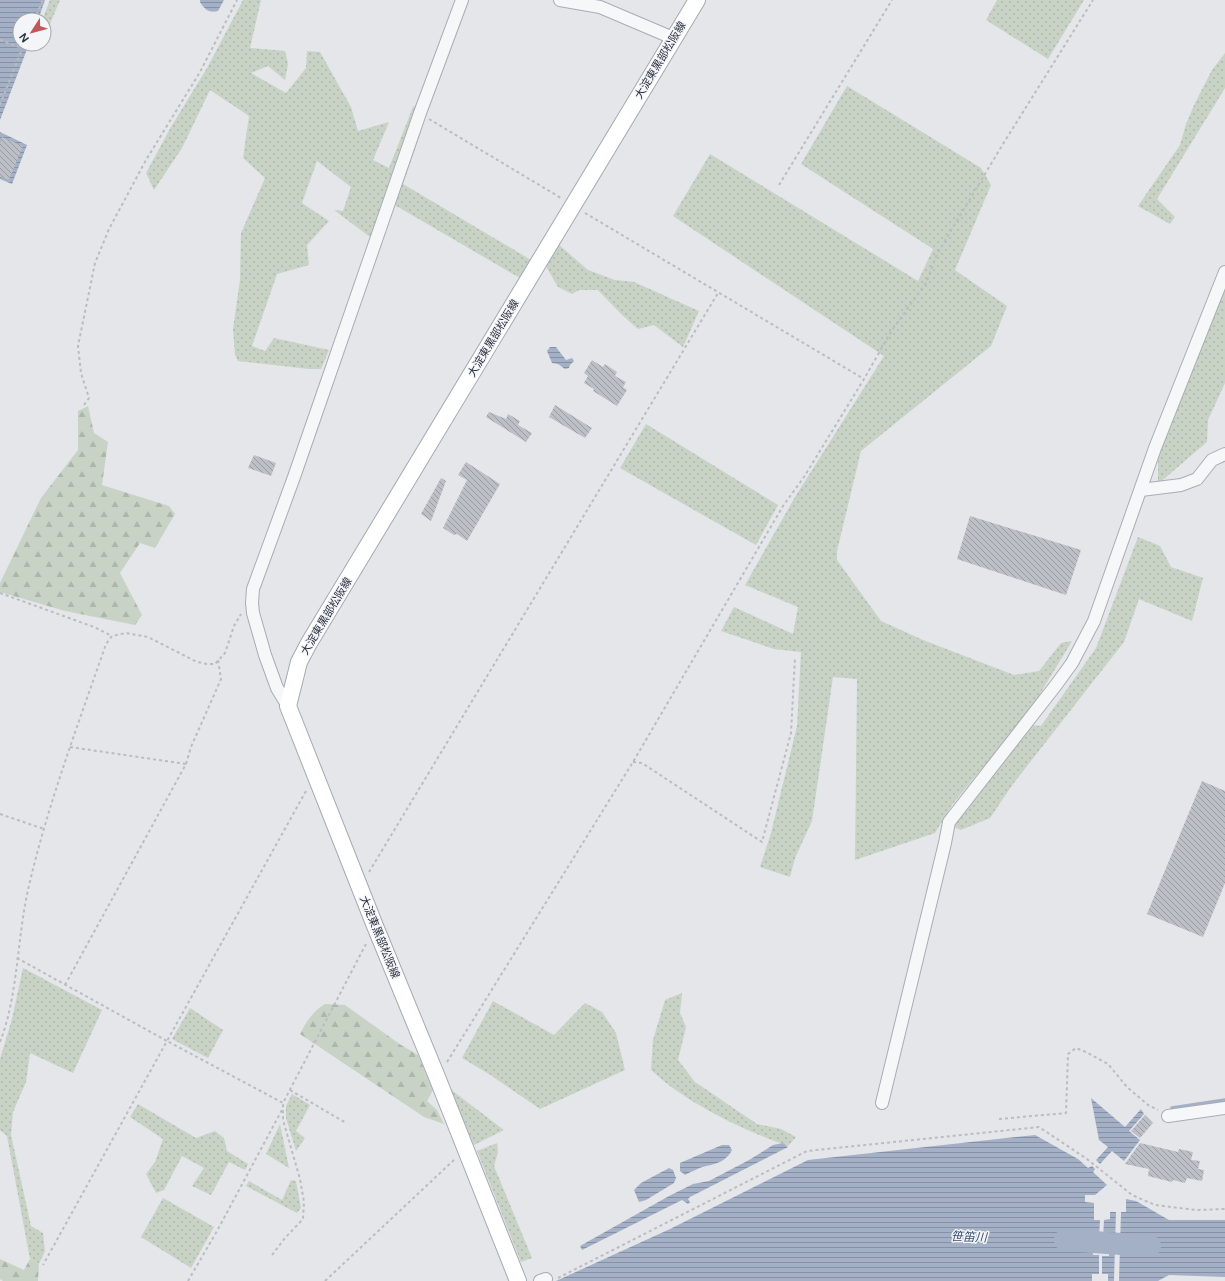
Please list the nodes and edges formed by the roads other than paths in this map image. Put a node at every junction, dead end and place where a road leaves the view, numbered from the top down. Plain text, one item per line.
1 (462, 0) edge
2 (560, 0) edge
3 (697, 0) edge
4 (674, 38) junction
5 (1225, 272) edge
6 (1225, 454) edge
7 (1141, 490) junction
8 (288, 706) junction
9 (882, 1103) dead end
10 (1225, 1108) edge
11 (1168, 1116) road end
12 (518, 1281) edge

1 - 8 street
2 - 4 street
3 - 4 main road, 大淀東黒部松阪線
4 - 8 main road, 大淀東黒部松阪線
5 - 7 street
6 - 7 street
7 - 9 street
8 - 12 main road, 大淀東黒部松阪線
10 - 11 street

